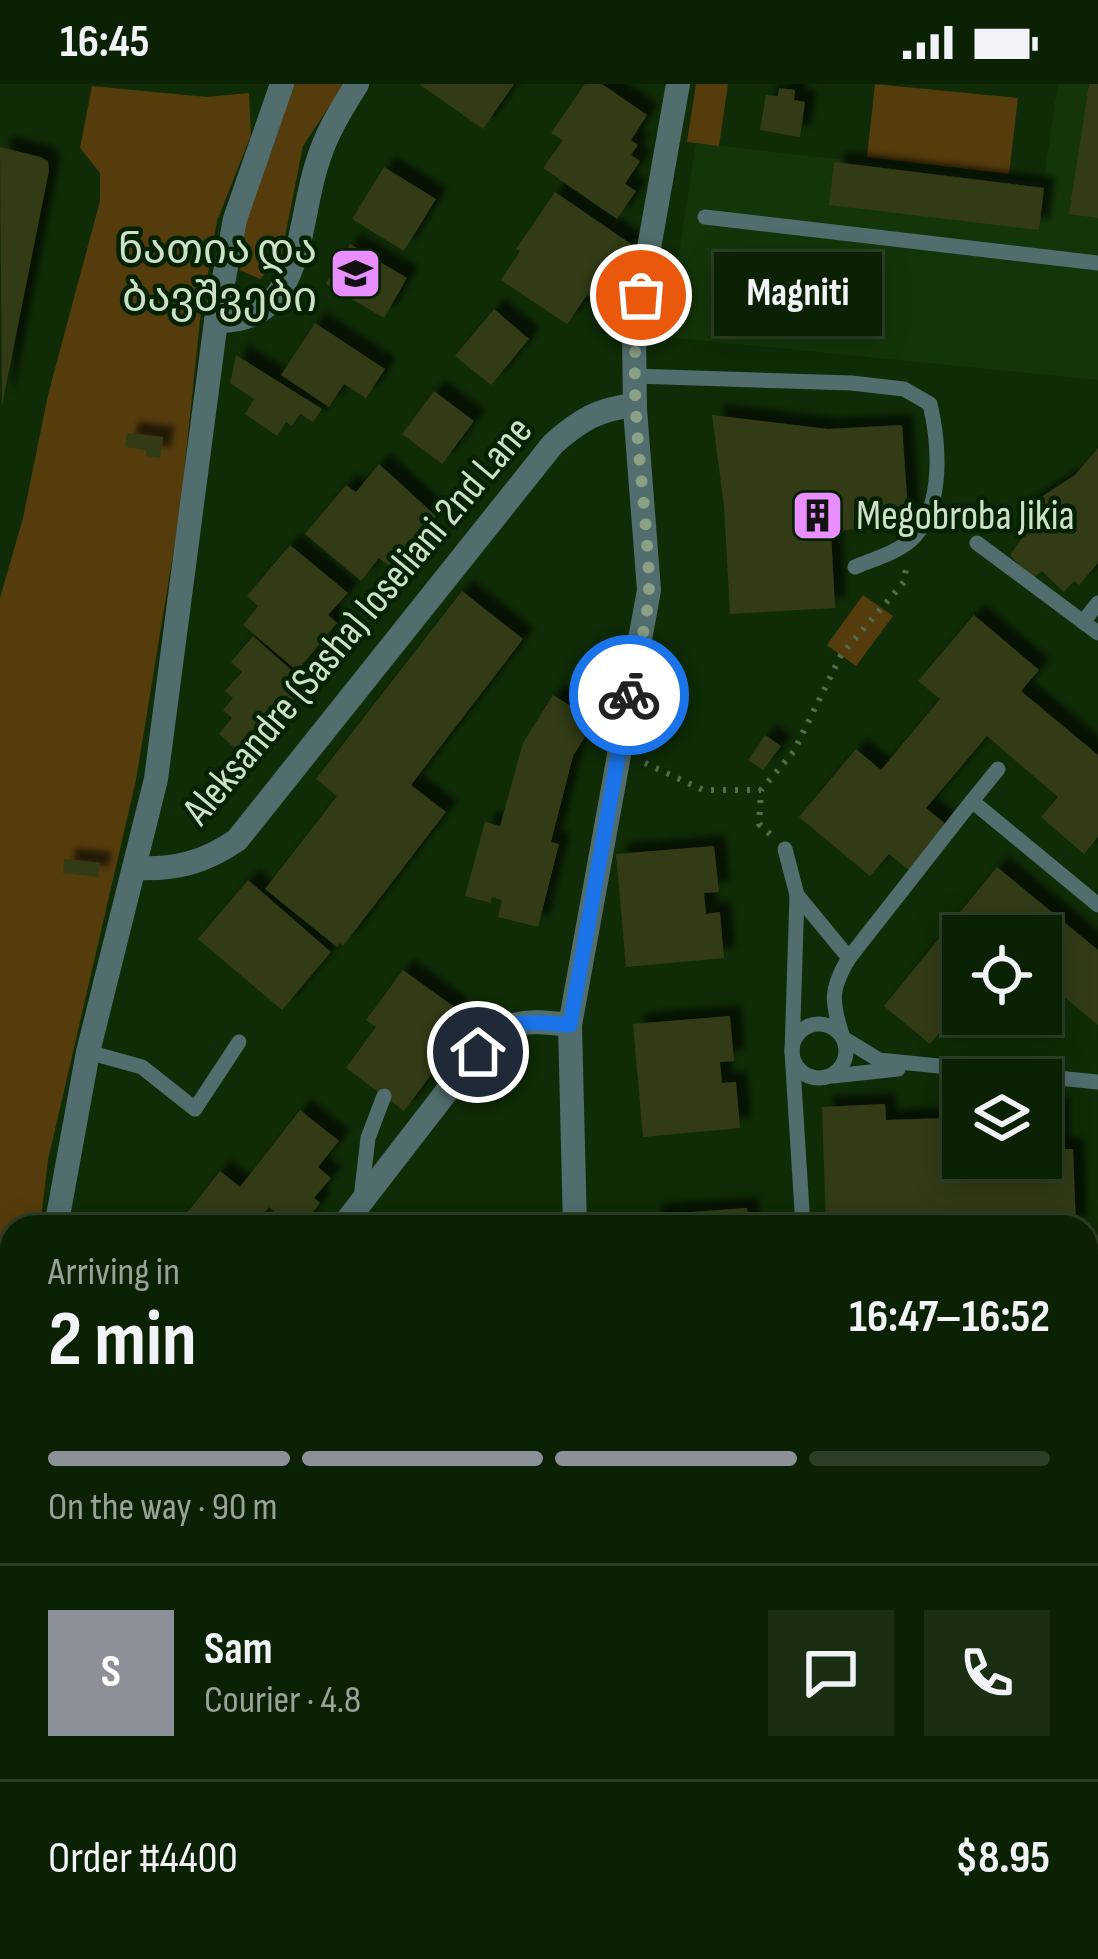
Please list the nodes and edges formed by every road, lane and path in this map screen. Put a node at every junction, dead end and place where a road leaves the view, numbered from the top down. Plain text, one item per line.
1 (282, 84) edge
2 (357, 84) edge
3 (678, 84) edge
4 (705, 217) dead end
5 (1098, 263) edge
6 (216, 321) junction
7 (634, 376) junction
8 (635, 405) junction
9 (977, 543) dead end
10 (898, 548) junction
11 (855, 567) dead end
12 (1098, 603) edge
13 (1084, 622) junction
14 (1098, 633) edge
15 (619, 753) junction
16 (998, 769) dead end
17 (761, 790) junction
18 (972, 801) junction
19 (785, 849) joint
20 (134, 868) junction
21 (797, 896) junction
22 (1098, 905) edge
23 (849, 958) junction
24 (570, 1025) junction
25 (843, 1038) junction
26 (239, 1042) dead end
27 (88, 1052) junction
28 (791, 1052) junction
29 (919, 1066) junction
30 (830, 1076) junction
31 (1098, 1082) edge
32 (384, 1096) dead end
33 (360, 1203) junction
34 (58, 1215) edge
35 (351, 1215) edge
36 (575, 1215) edge
37 (802, 1215) edge

1 - 6 street
2 - 6 street
3 - 7 street
4 - 5 lane
6 - 20 street
7 - 8 street
7 - 10 lane
8 - 15 street
8 - 20 street, Aleksandre (Sasha) Ioseliani 2nd Lane
9 - 13 lane
10 - 11 lane
10 - 17 path
12 - 13 lane
13 - 14 lane
15 - 17 path
15 - 24 street
16 - 18 lane
17 - 19 path
18 - 22 lane
18 - 23 lane
19 - 21 lane
20 - 27 street
21 - 23 lane
21 - 28 lane
23 - 25 lane
24 - 33 street
24 - 36 street
25 - 28 lane
25 - 29 lane
25 - 30 lane
26 - 27 lane
27 - 34 street
28 - 30 lane
28 - 37 lane
29 - 30 lane
29 - 31 lane
32 - 33 lane
33 - 35 street

